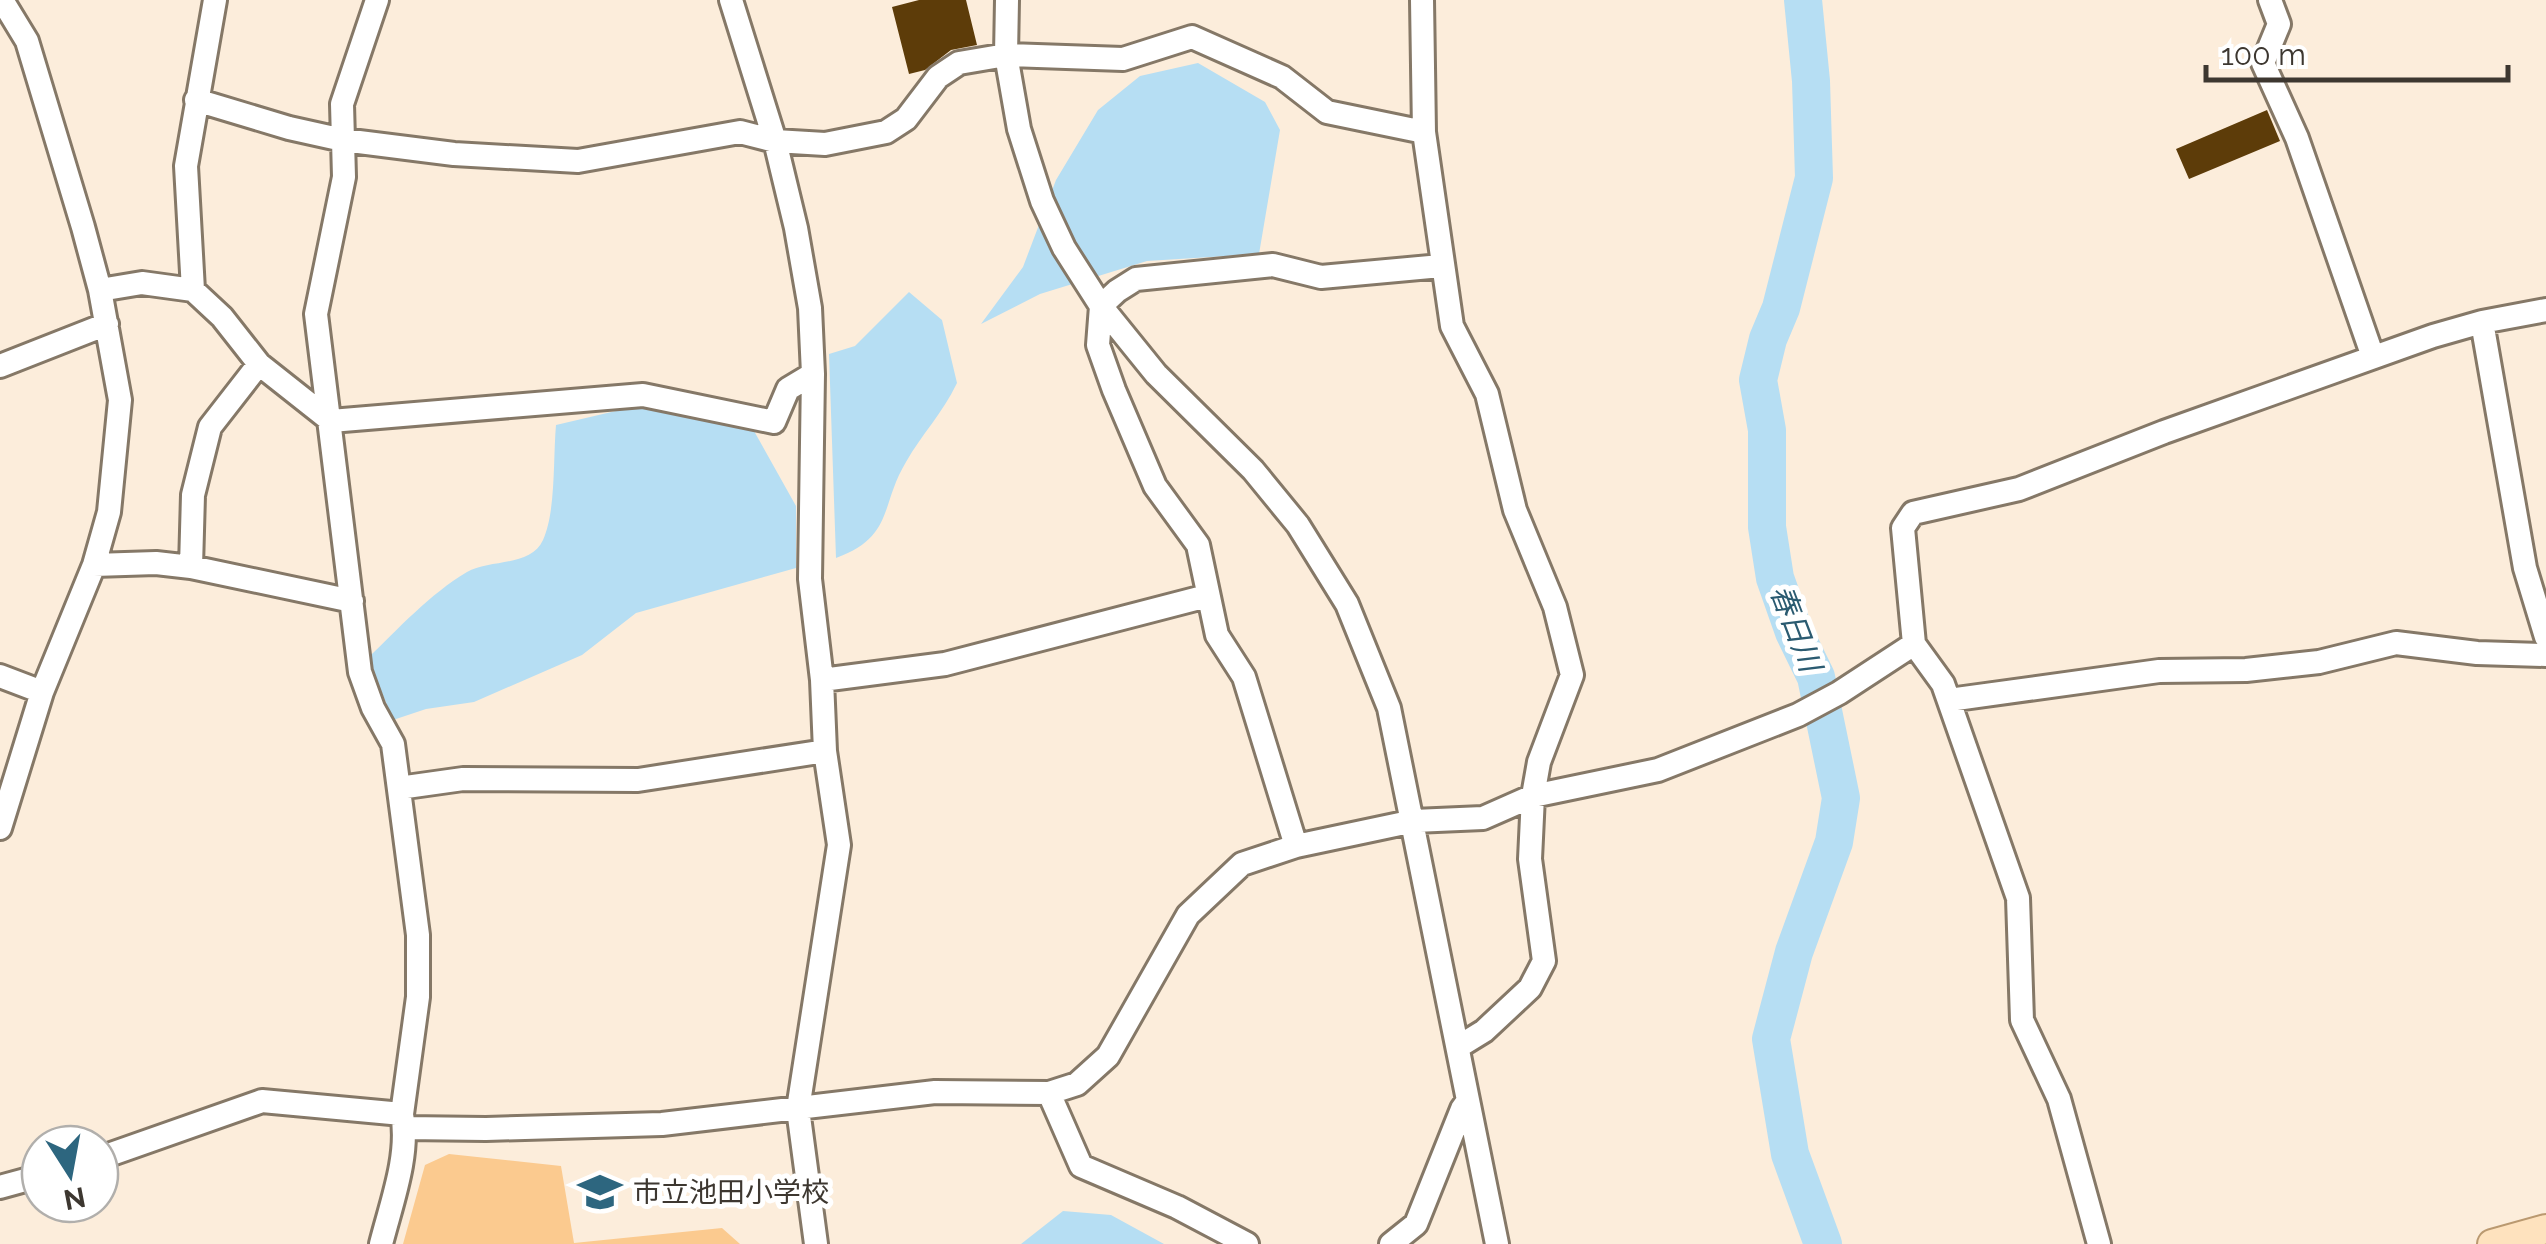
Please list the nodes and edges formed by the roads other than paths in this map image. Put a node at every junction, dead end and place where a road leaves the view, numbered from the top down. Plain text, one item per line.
1 (2, 0) edge
2 (215, 0) edge
3 (377, 0) edge
4 (731, 0) edge
5 (1007, 0) edge
6 (1422, 0) edge
7 (2270, 0) edge
8 (1006, 55) junction
9 (196, 100) junction
10 (1424, 132) junction
11 (343, 140) junction
12 (775, 141) junction
13 (1441, 266) junction
14 (100, 290) junction
15 (193, 290) junction
16 (1101, 306) junction
17 (2546, 310) edge
18 (2482, 322) junction
19 (106, 324) junction
20 (2373, 357) junction
21 (259, 364) junction
22 (0, 366) edge
23 (813, 374) junction
24 (331, 421) junction
25 (94, 565) junction
26 (192, 567) junction
27 (1207, 596) junction
28 (352, 600) junction
29 (2546, 637) edge
30 (1914, 644) junction
31 (2546, 655) edge
32 (0, 676) edge
33 (822, 680) junction
34 (42, 692) junction
35 (1950, 700) junction
36 (825, 751) junction
37 (399, 788) junction
38 (1533, 796) junction
39 (1414, 822) junction
40 (0, 828) edge
41 (1296, 846) junction
42 (1458, 1046) junction
43 (1049, 1093) junction
44 (1468, 1102) junction
45 (798, 1109) junction
46 (403, 1121) junction
47 (120, 1151) edge
48 (2546, 1229) edge
49 (380, 1244) edge
50 (816, 1244) edge
51 (1247, 1244) edge
52 (1391, 1244) edge
53 (1497, 1244) edge
54 (2100, 1244) edge
55 (2492, 1244) edge

1 - 14 street
2 - 9 street
3 - 11 street
4 - 12 street
5 - 8 street
6 - 10 street
7 - 20 street
8 - 10 street
8 - 12 street
8 - 16 street
9 - 11 street
9 - 15 street
10 - 13 street
11 - 12 street
11 - 24 street
12 - 23 street
13 - 16 street
13 - 38 street
14 - 15 street
14 - 19 street
15 - 21 street
16 - 27 street
16 - 39 street
17 - 18 street
18 - 20 street
18 - 29 street
19 - 22 street
19 - 25 street
20 - 30 street
21 - 24 street
21 - 26 street
23 - 24 street
23 - 33 street
24 - 28 street
25 - 26 street
25 - 34 street
26 - 28 street
27 - 33 street
27 - 41 street
28 - 37 street
30 - 35 street
30 - 38 street
31 - 35 street
32 - 34 street
33 - 36 street
34 - 40 street
35 - 54 street
36 - 37 street
36 - 45 street
37 - 46 street
38 - 39 street
38 - 42 street
39 - 41 street
39 - 42 street
41 - 43 street
42 - 44 street
43 - 45 street
43 - 51 street
44 - 52 street
44 - 53 street
45 - 46 street
45 - 50 street
46 - 47 street
46 - 49 street
48 - 55 main road

